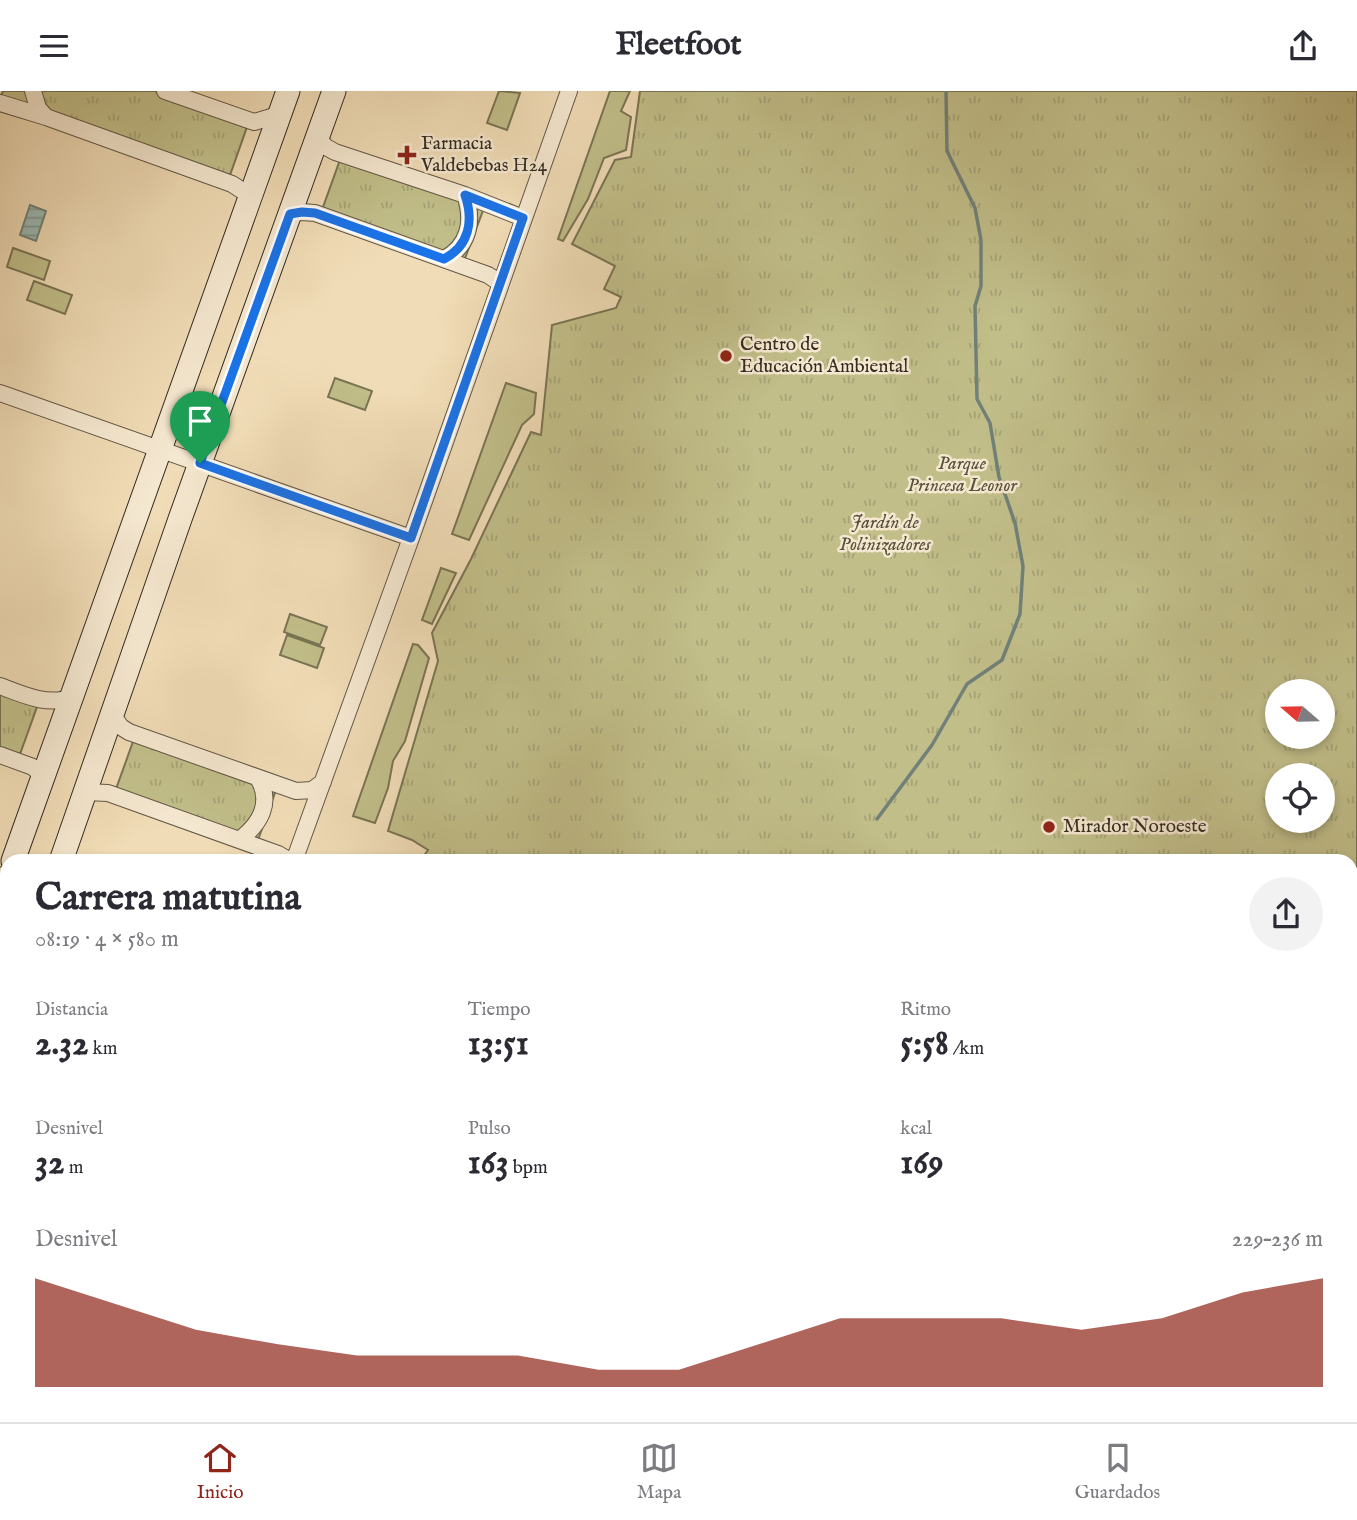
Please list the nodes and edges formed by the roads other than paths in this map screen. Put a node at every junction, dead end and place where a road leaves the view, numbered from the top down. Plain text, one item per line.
1 (33, 91) edge
2 (165, 91) edge
3 (288, 91) edge
4 (334, 91) edge
5 (569, 91) edge
6 (0, 103) edge
7 (278, 115) junction
8 (46, 117) junction
9 (317, 137) junction
10 (249, 195) junction
11 (465, 195) junction
12 (290, 214) junction
13 (523, 218) junction
14 (444, 259) junction
15 (500, 283) junction
16 (0, 393) edge
17 (160, 449) junction
18 (200, 463) junction
19 (411, 538) junction
20 (0, 686) edge
21 (71, 697) junction
22 (112, 714) junction
23 (0, 755) edge
24 (43, 776) junction
25 (258, 778) junction
26 (323, 782) junction
27 (85, 792) junction
28 (239, 840) junction
29 (15, 854) edge
30 (63, 854) edge
31 (278, 854) edge
32 (295, 854) edge

1 - 8 street
2 - 7 street
3 - 7 street
4 - 9 street
5 - 13 street
6 - 8 street
7 - 10 street
8 - 10 street
9 - 11 street
9 - 12 street
10 - 17 street
11 - 13 street
11 - 14 street
12 - 14 street
12 - 18 street
13 - 15 street
14 - 15 street
15 - 19 street
16 - 17 street
17 - 18 street
17 - 21 street
18 - 19 street
18 - 22 street
19 - 26 street
20 - 21 street
21 - 24 street
22 - 25 street
22 - 27 street
23 - 24 street
24 - 29 street
25 - 26 street
25 - 28 street
26 - 32 street
27 - 28 street
27 - 30 street
28 - 31 street

